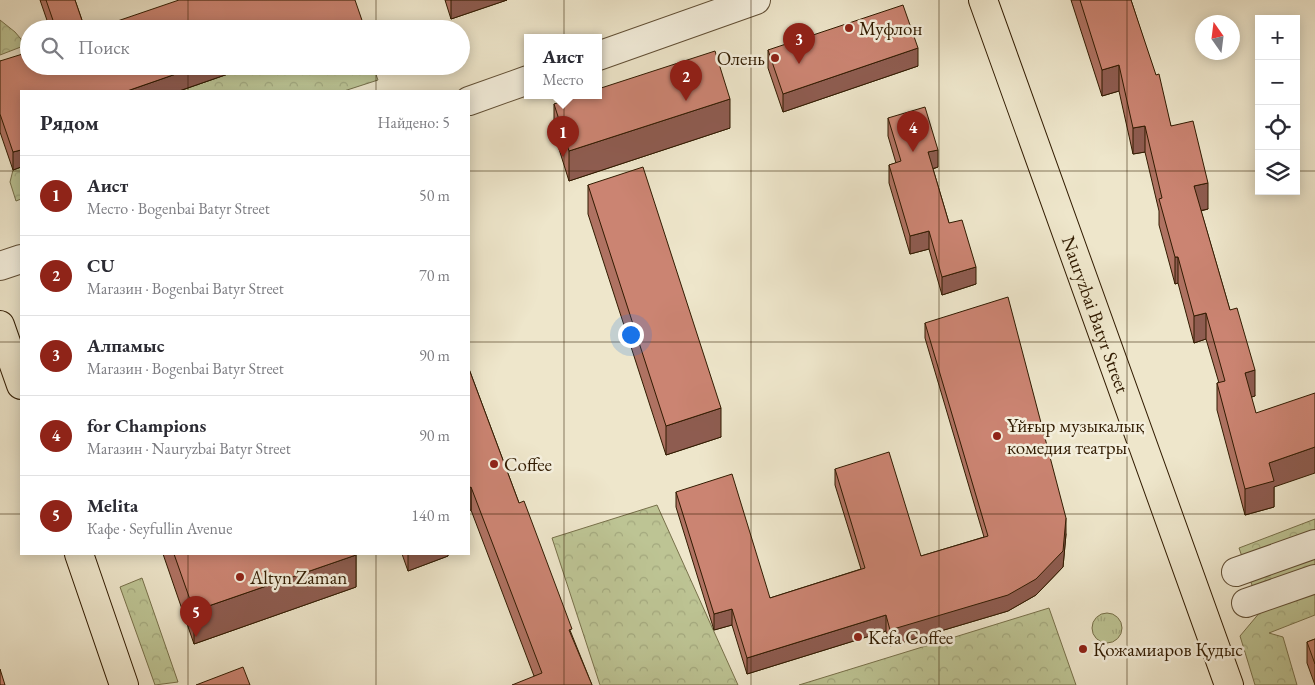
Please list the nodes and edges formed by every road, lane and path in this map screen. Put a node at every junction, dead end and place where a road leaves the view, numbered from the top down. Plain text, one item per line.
1 (756, 0) edge
2 (983, 0) edge
3 (602, 55) edge
4 (524, 81) edge
5 (470, 101) edge
6 (20, 259) edge
7 (0, 266) edge
8 (0, 325) edge
9 (20, 382) edge
10 (1315, 544) edge
11 (79, 555) edge
12 (1236, 572) dead end
13 (1315, 579) edge
14 (1246, 603) dead end
15 (124, 685) edge
16 (1229, 685) edge

1 - 3 street
2 - 16 main road, Nauryzbai Batyr Street
4 - 5 street
6 - 7 street
8 - 9 main road
10 - 12 street
11 - 15 main road
13 - 14 street

